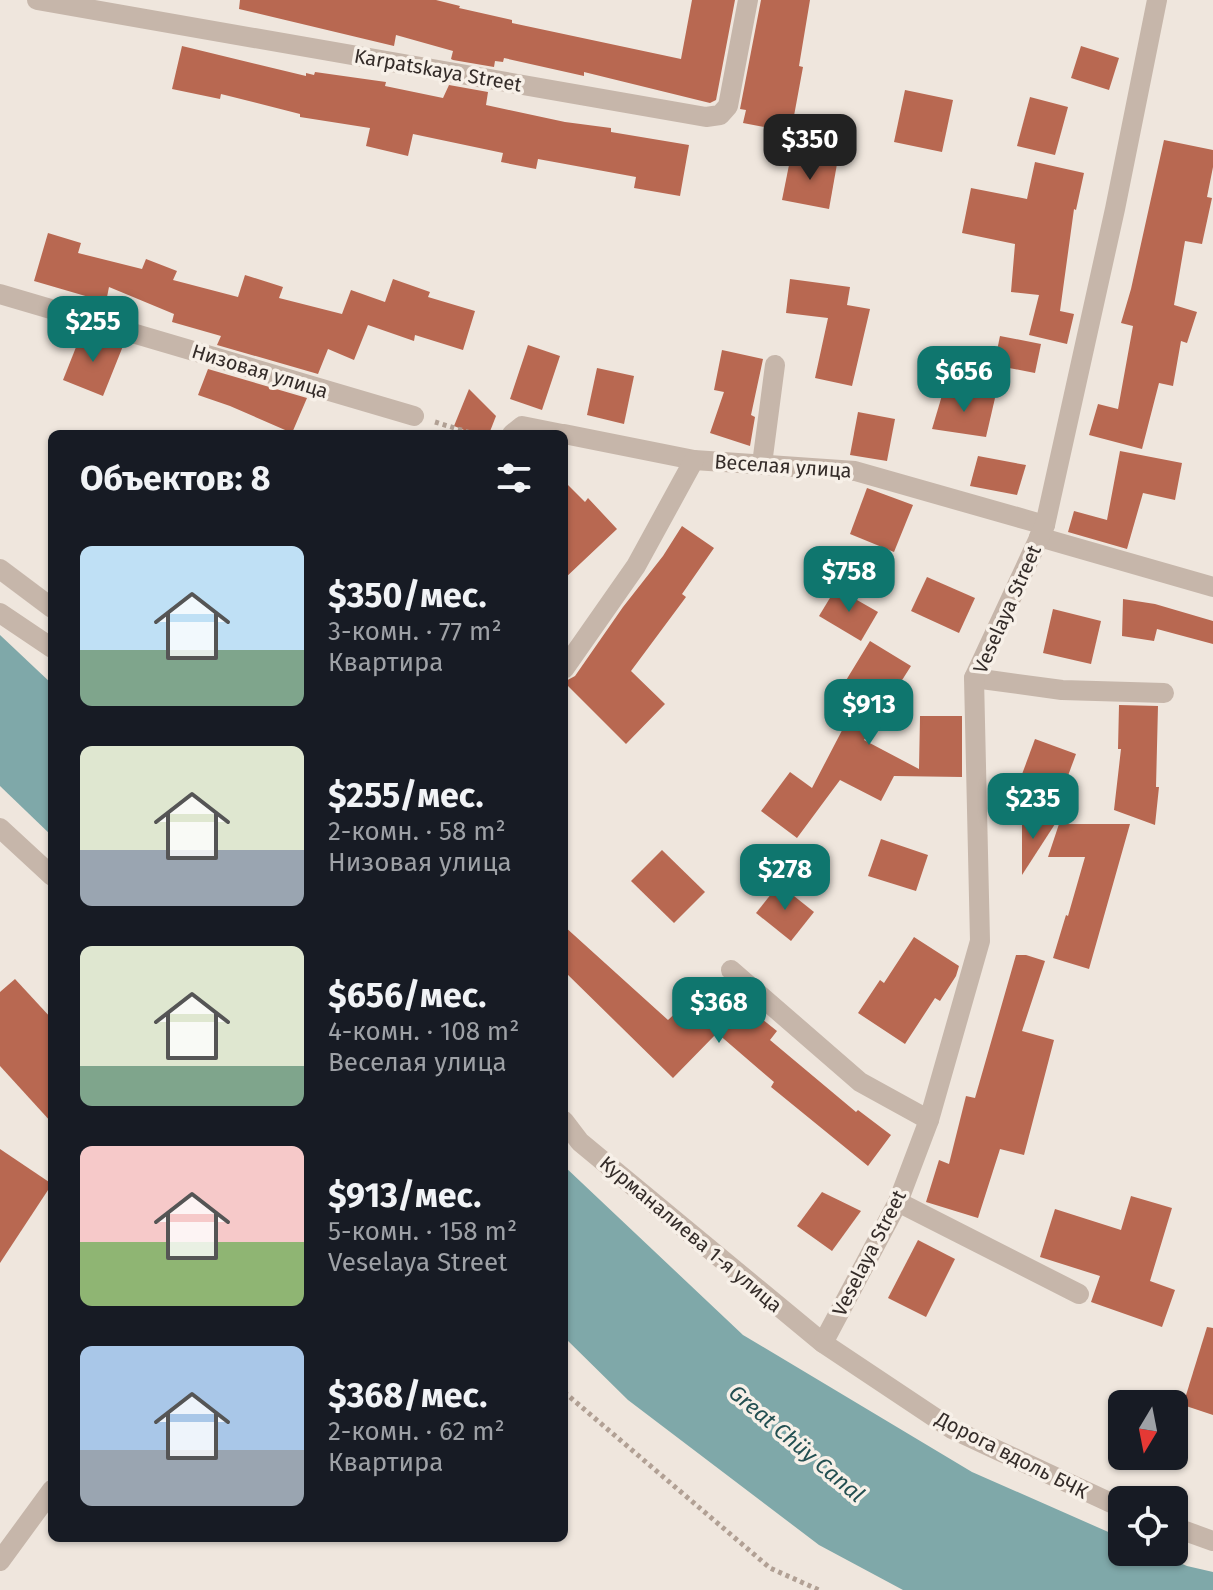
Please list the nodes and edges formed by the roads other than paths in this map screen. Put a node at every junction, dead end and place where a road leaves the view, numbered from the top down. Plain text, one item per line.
1 (37, 0) edge
2 (748, 0) edge
3 (1157, 0) edge
4 (0, 294) edge
5 (775, 365) dead end
6 (414, 416) road end
7 (517, 430) edge
8 (542, 430) edge
9 (568, 435) edge
10 (694, 460) junction
11 (762, 464) junction
12 (1042, 531) junction
13 (0, 569) edge
14 (1213, 587) edge
15 (48, 605) edge
16 (0, 613) edge
17 (48, 645) edge
18 (568, 663) edge
19 (974, 678) junction
20 (1164, 693) dead end
21 (0, 828) edge
22 (48, 872) edge
23 (731, 970) dead end
24 (929, 1120) junction
25 (568, 1126) edge
26 (898, 1202) junction
27 (1079, 1294) dead end
28 (823, 1343) junction
29 (48, 1495) edge
30 (1108, 1501) edge
31 (1188, 1532) edge
32 (1213, 1541) edge
33 (0, 1561) edge

1 - 2 street, Karpatskaya Street
3 - 12 street, Veselaya Street
4 - 6 street, Низовая улица
5 - 11 street
7 - 8 street, Веселая улица
9 - 10 street, Веселая улица
10 - 11 street, Веселая улица
10 - 18 street
11 - 12 street, Веселая улица
12 - 14 street, Веселая улица
12 - 19 street, Veselaya Street
13 - 15 street
16 - 17 street
19 - 20 street
19 - 24 street, Veselaya Street
21 - 22 street
23 - 24 street
24 - 26 street, Veselaya Street
25 - 28 street, Курманалиева 1-я улица
26 - 27 street
26 - 28 street, Veselaya Street
28 - 30 street, Дорога вдоль БЧК
29 - 33 street
31 - 32 street

